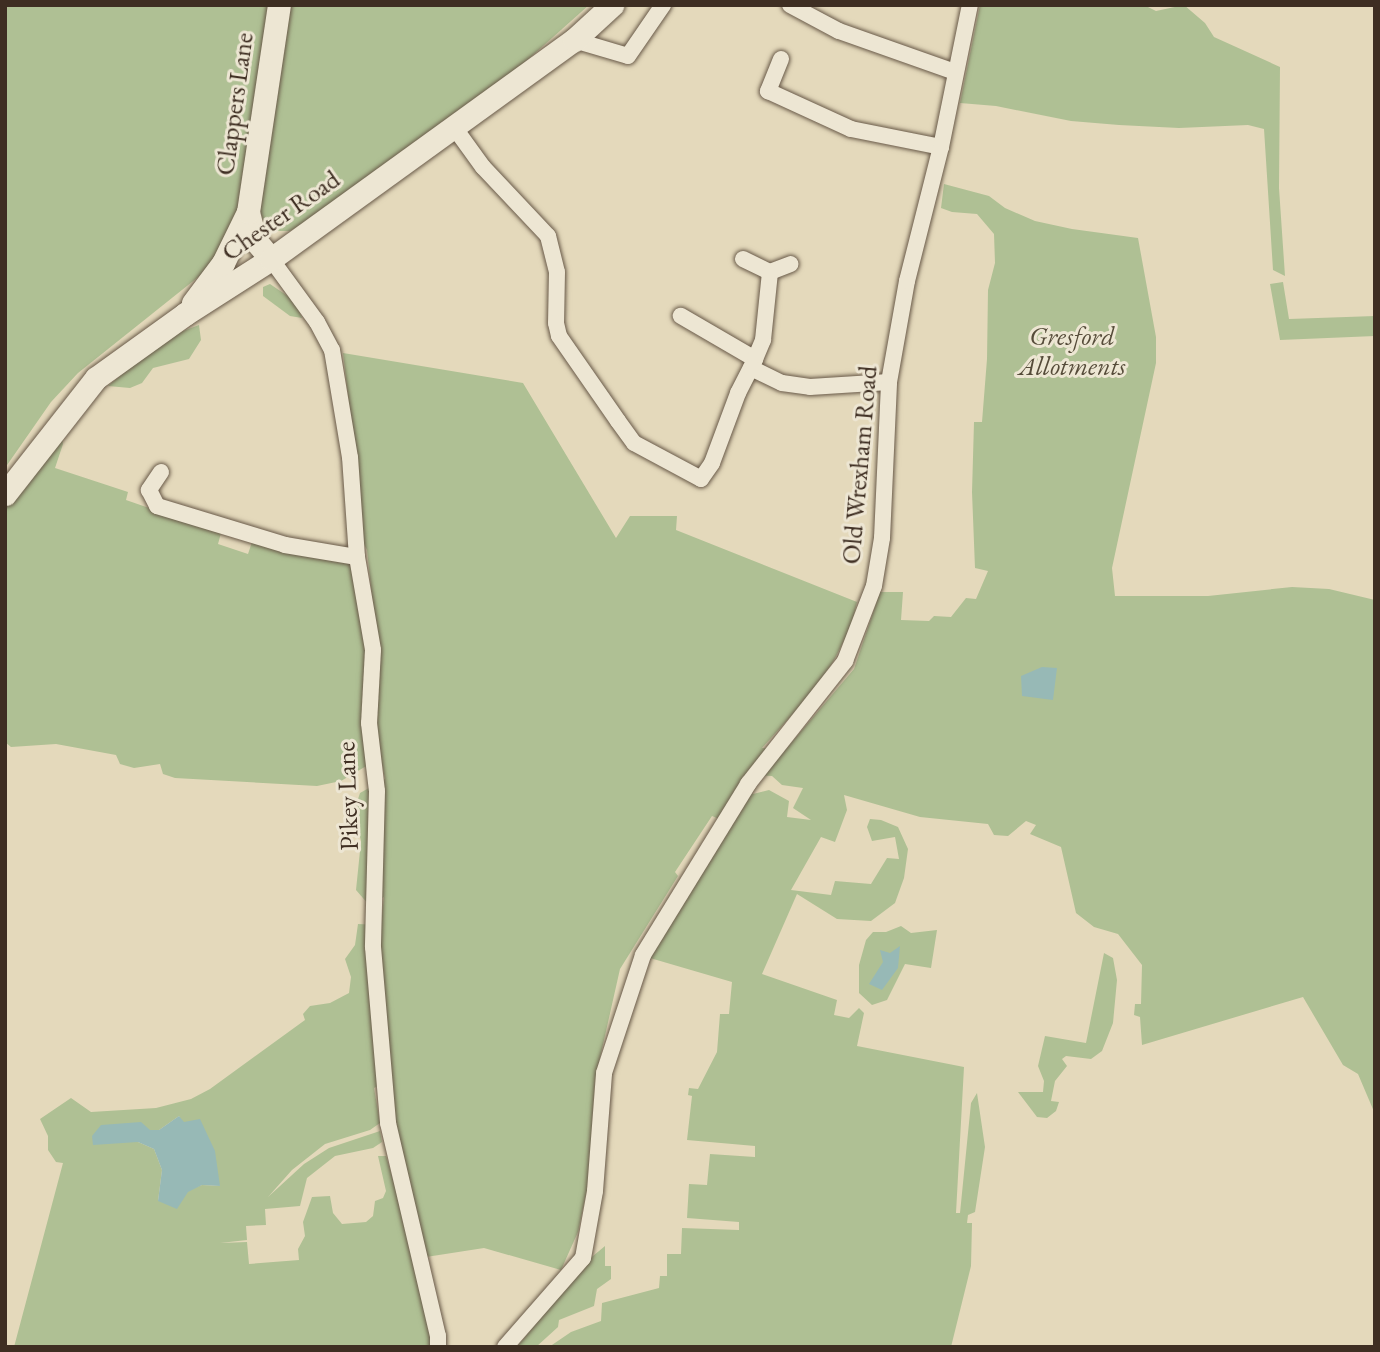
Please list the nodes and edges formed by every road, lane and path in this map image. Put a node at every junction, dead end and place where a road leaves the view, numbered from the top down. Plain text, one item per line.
1 (278, 5) edge
2 (612, 5) edge
3 (663, 5) edge
4 (790, 5) edge
5 (970, 5) edge
6 (574, 40) junction
7 (781, 59) dead end
8 (955, 72) junction
9 (454, 127) junction
10 (941, 147) junction
11 (248, 212) junction
12 (743, 259) dead end
13 (271, 260) junction
14 (791, 264) dead end
15 (770, 272) junction
16 (185, 314) junction
17 (681, 316) dead end
18 (753, 363) junction
19 (889, 382) junction
20 (161, 472) dead end
21 (5, 494) edge
22 (357, 557) junction
23 (438, 1347) edge
24 (505, 1347) edge

1 - 11 main road, Clappers Lane
2 - 6 main road, Chester Road
3 - 6 street
4 - 8 street
5 - 8 street, Old Wrexham Road
6 - 9 main road, Chester Road
7 - 10 street
8 - 10 street, Old Wrexham Road
9 - 13 main road, Chester Road
9 - 18 street
10 - 19 street, Old Wrexham Road
11 - 13 main road, Clappers Lane
11 - 16 main road, Clappers Lane
12 - 15 street
13 - 16 main road, Chester Road
13 - 22 street, Pikey Lane
14 - 15 street
15 - 18 street
16 - 21 main road, Chester Road
17 - 18 street
18 - 19 street
19 - 24 street, Old Wrexham Road
20 - 22 street
22 - 23 street, Pikey Lane

